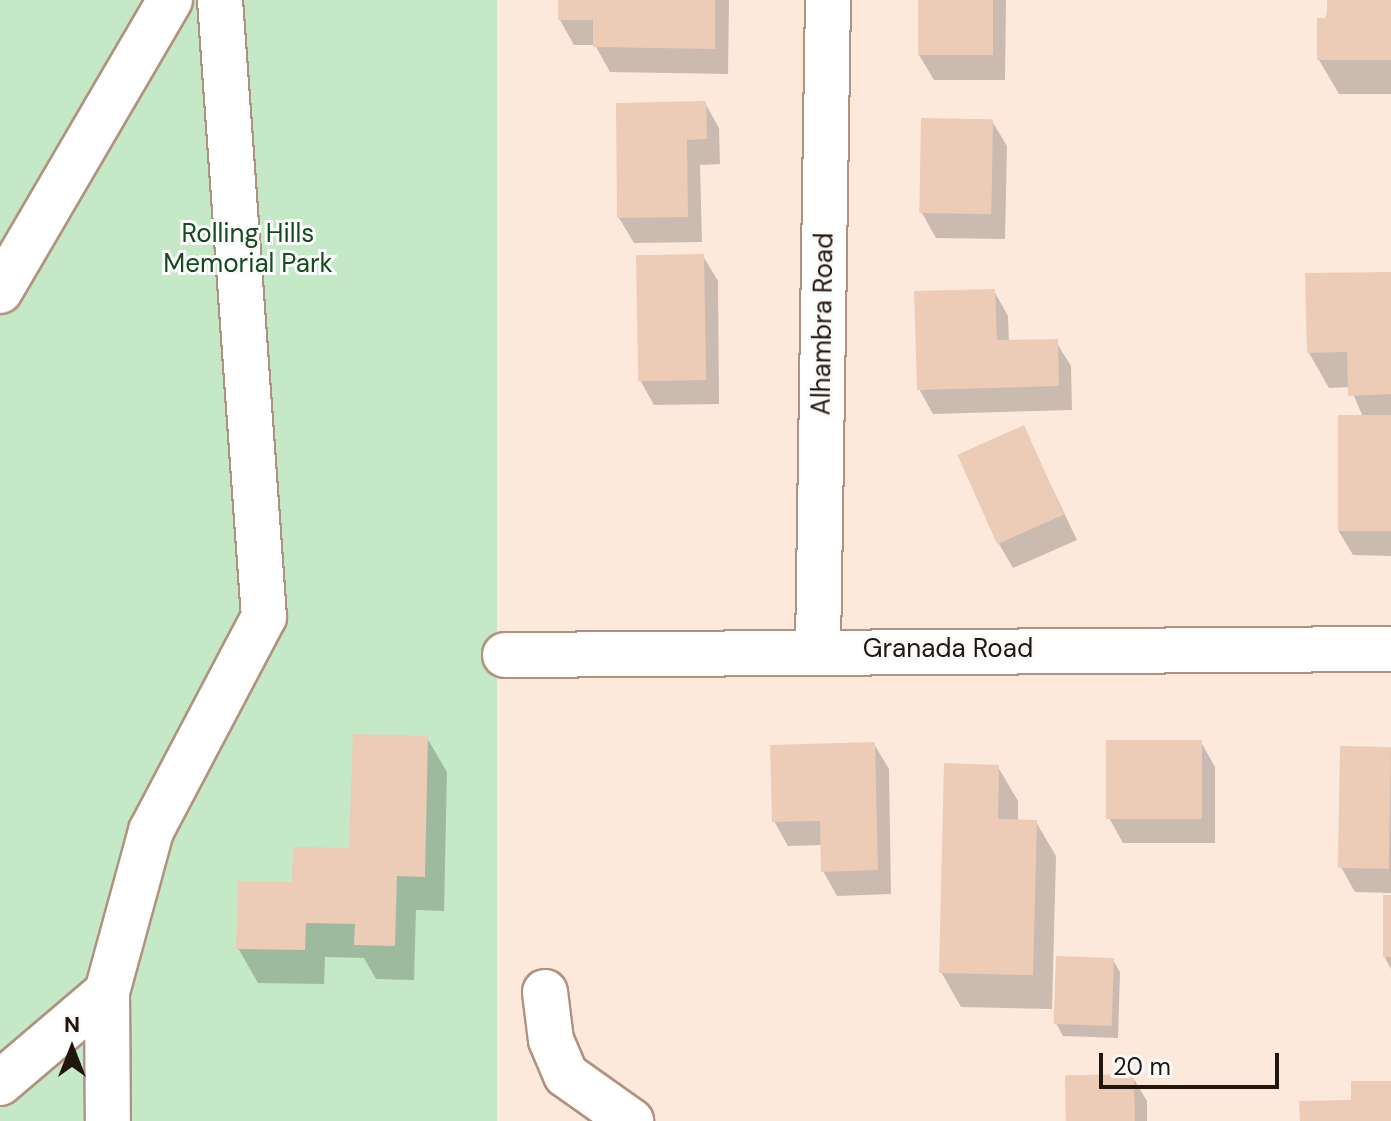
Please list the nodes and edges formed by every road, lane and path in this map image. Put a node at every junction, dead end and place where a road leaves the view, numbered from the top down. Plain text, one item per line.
1 (170, 0) edge
2 (220, 0) edge
3 (828, 0) edge
4 (0, 291) edge
5 (818, 649) junction
6 (1391, 649) edge
7 (505, 655) dead end
8 (107, 992) junction
9 (545, 992) dead end
10 (0, 1083) edge
11 (108, 1121) edge
12 (631, 1121) edge

1 - 4 street
2 - 8 street
3 - 5 street, Alhambra Road
5 - 6 street, Granada Road
5 - 7 street, Granada Road
8 - 10 street
8 - 11 street
9 - 12 street

